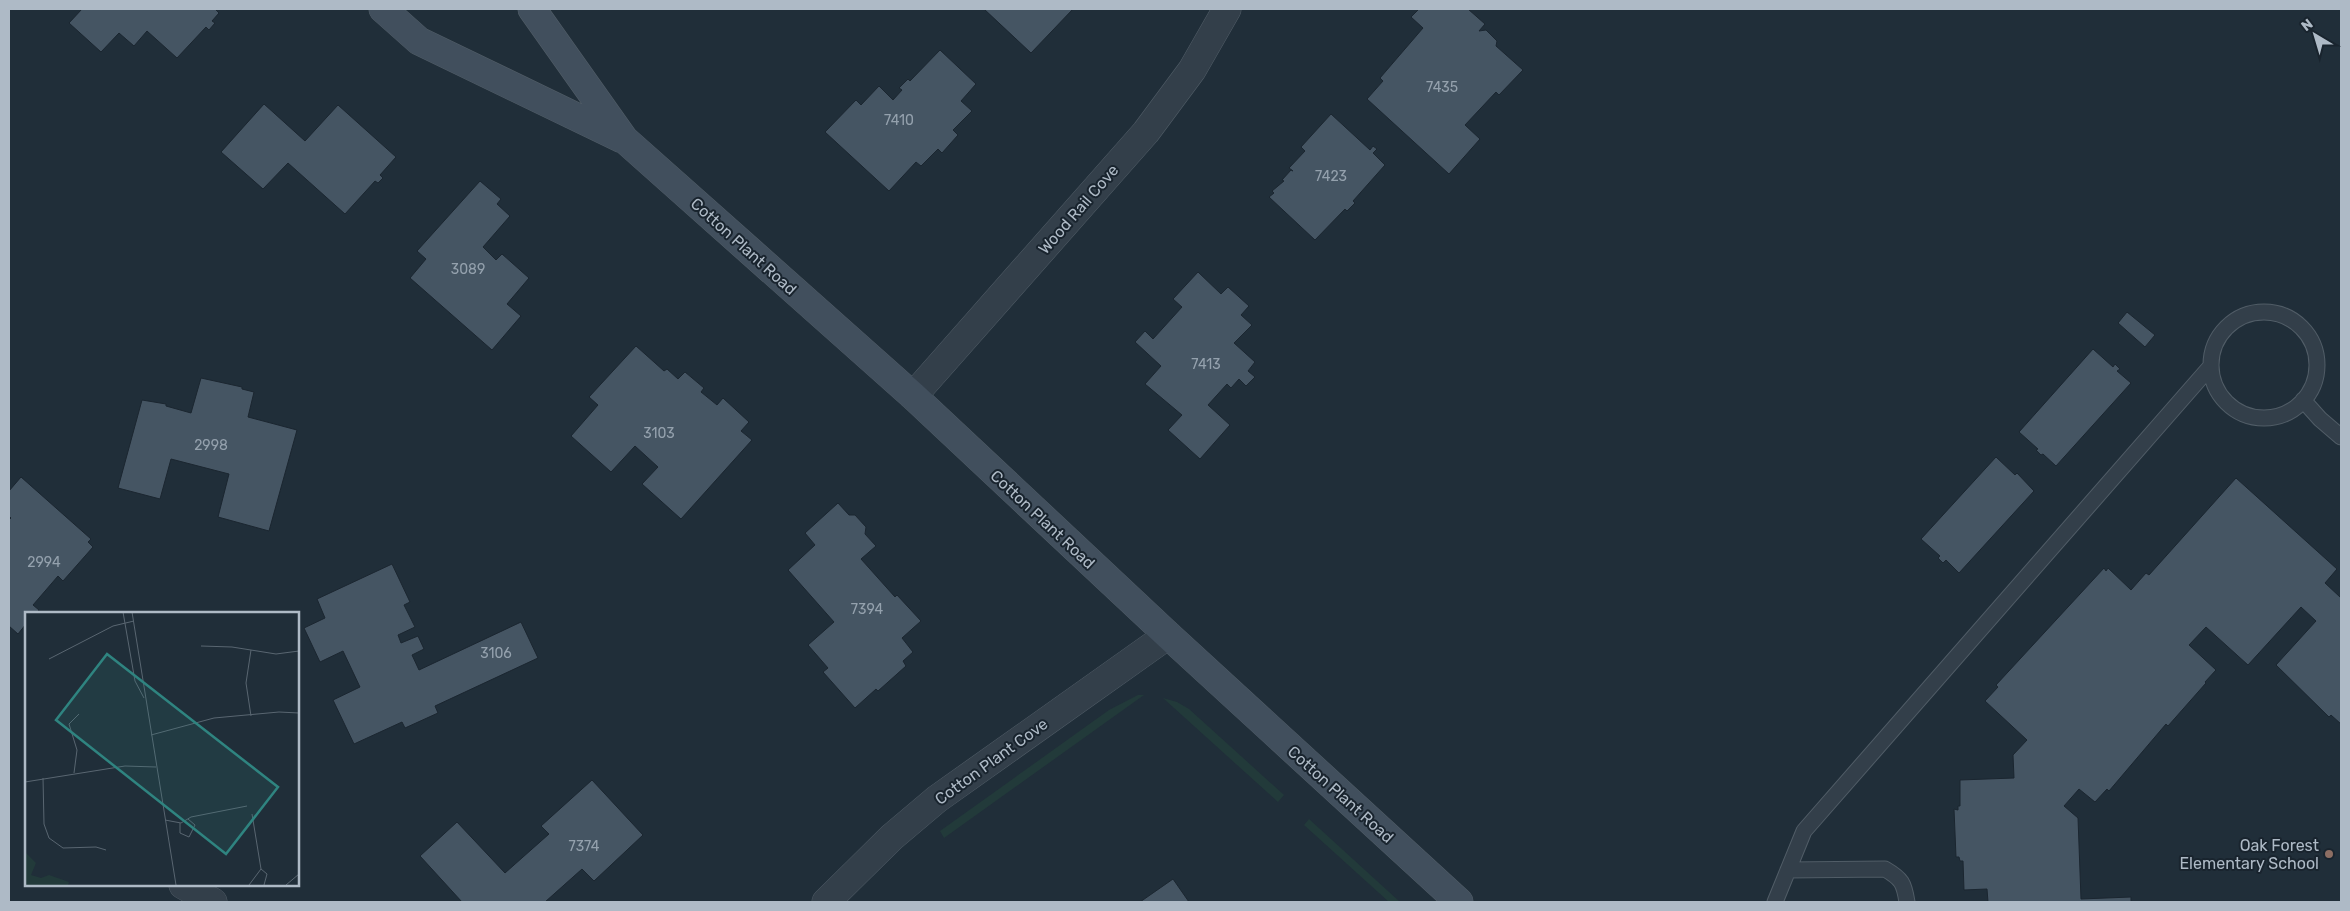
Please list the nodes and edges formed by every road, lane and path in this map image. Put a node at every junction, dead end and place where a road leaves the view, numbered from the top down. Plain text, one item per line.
1 (383, 9) edge
2 (532, 9) edge
3 (1227, 9) edge
4 (624, 139) junction
5 (2210, 367) junction
6 (913, 396) junction
7 (2303, 400) junction
8 (2341, 438) edge
9 (1168, 636) junction
10 (1788, 870) junction
11 (185, 886) edge
12 (213, 902) edge
13 (826, 902) edge
14 (1459, 902) edge
15 (1775, 902) edge
16 (1907, 902) edge

1 - 4 street, Cotton Plant Road
2 - 4 street, Cotton Plant Road
3 - 6 street, Wood Rail Cove
4 - 6 street, Cotton Plant Road
5 - 7 lane
5 - 7 lane
5 - 10 lane
6 - 9 street, Cotton Plant Road
7 - 8 lane
9 - 13 street, Cotton Plant Cove
9 - 14 street, Cotton Plant Road
10 - 15 lane
10 - 16 lane
11 - 12 street

